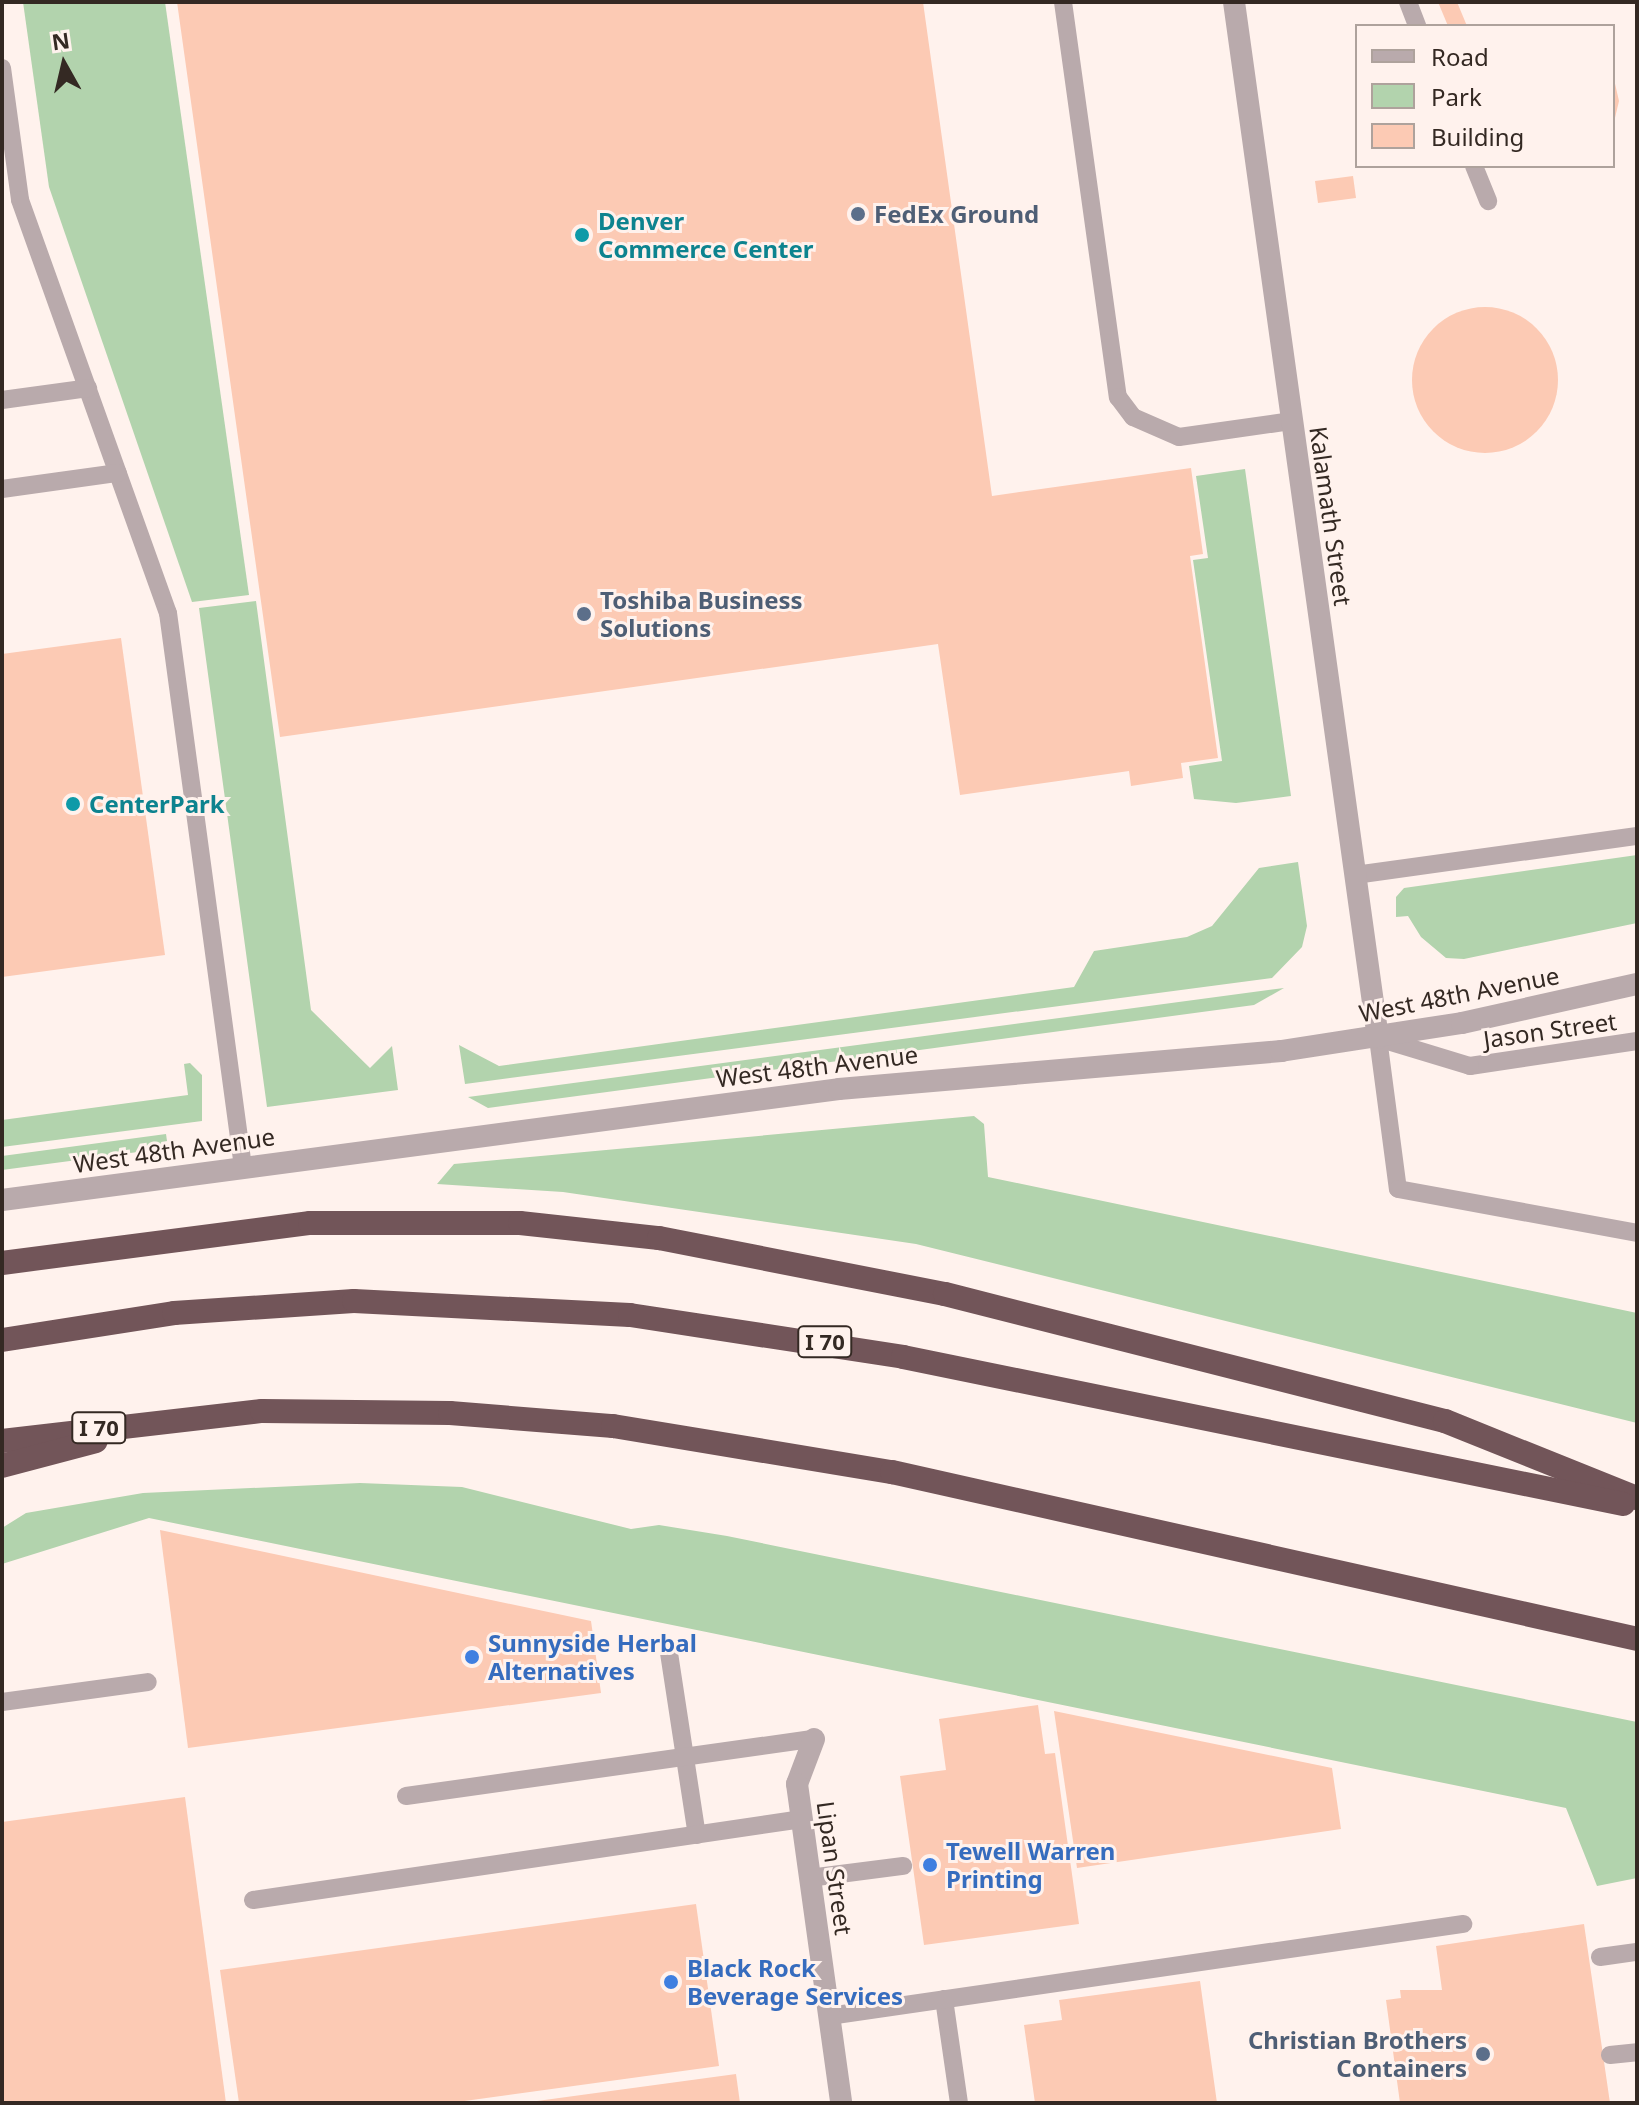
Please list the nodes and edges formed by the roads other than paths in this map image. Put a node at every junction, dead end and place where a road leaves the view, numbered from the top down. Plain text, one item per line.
1 (1063, 2) edge
2 (1234, 2) edge
3 (1408, 2) edge
4 (1416, 24) edge
5 (2, 68) edge
6 (1475, 168) edge
7 (1488, 201) dead end
8 (88, 388) junction
9 (2, 400) edge
10 (1292, 421) junction
11 (118, 473) junction
12 (2, 489) edge
13 (1637, 836) edge
14 (1355, 875) junction
15 (1637, 984) edge
16 (1378, 1038) junction
17 (1637, 1041) edge
18 (243, 1167) junction
19 (2, 1200) edge
20 (1637, 1233) edge
21 (2, 1263) edge
22 (2, 1340) edge
23 (196, 1415) junction
24 (2, 1441) edge
25 (2, 1466) edge
26 (1637, 1498) edge
27 (1637, 1507) edge
28 (1637, 1639) edge
29 (669, 1653) dead end
30 (148, 1682) dead end
31 (2, 1702) edge
32 (814, 1739) joint
33 (685, 1757) junction
34 (406, 1796) dead end
35 (802, 1819) junction
36 (697, 1835) junction
37 (903, 1866) dead end
38 (809, 1878) junction
39 (253, 1900) dead end
40 (1463, 1924) dead end
41 (1637, 1952) edge
42 (1600, 1957) dead end
43 (944, 1999) junction
44 (829, 2016) junction
45 (1637, 2052) edge
46 (1610, 2055) dead end
47 (841, 2103) edge
48 (959, 2103) edge

1 - 10 lane
2 - 10 street, Kalamath Street
3 - 4 lane
5 - 8 lane
6 - 7 lane
8 - 9 lane
8 - 11 lane
10 - 14 street, Kalamath Street
11 - 12 lane
11 - 18 lane
13 - 14 lane
14 - 16 street, Kalamath Street
15 - 16 street, West 48th Avenue
16 - 17 lane, Jason Street
16 - 18 street, West 48th Avenue
16 - 20 lane
18 - 19 street, West 48th Avenue
21 - 26 highway
22 - 27 highway, I 70
23 - 24 highway, I 70
23 - 25 highway
23 - 28 highway, I 70
29 - 33 lane
30 - 31 lane
32 - 33 lane
32 - 35 street, Lipan Street
33 - 34 lane
33 - 36 lane
35 - 36 lane
35 - 38 street, Lipan Street
36 - 39 lane
37 - 38 lane
38 - 44 street, Lipan Street
40 - 43 lane
41 - 42 lane
43 - 44 lane
43 - 48 lane
44 - 47 street, Lipan Street
45 - 46 lane

